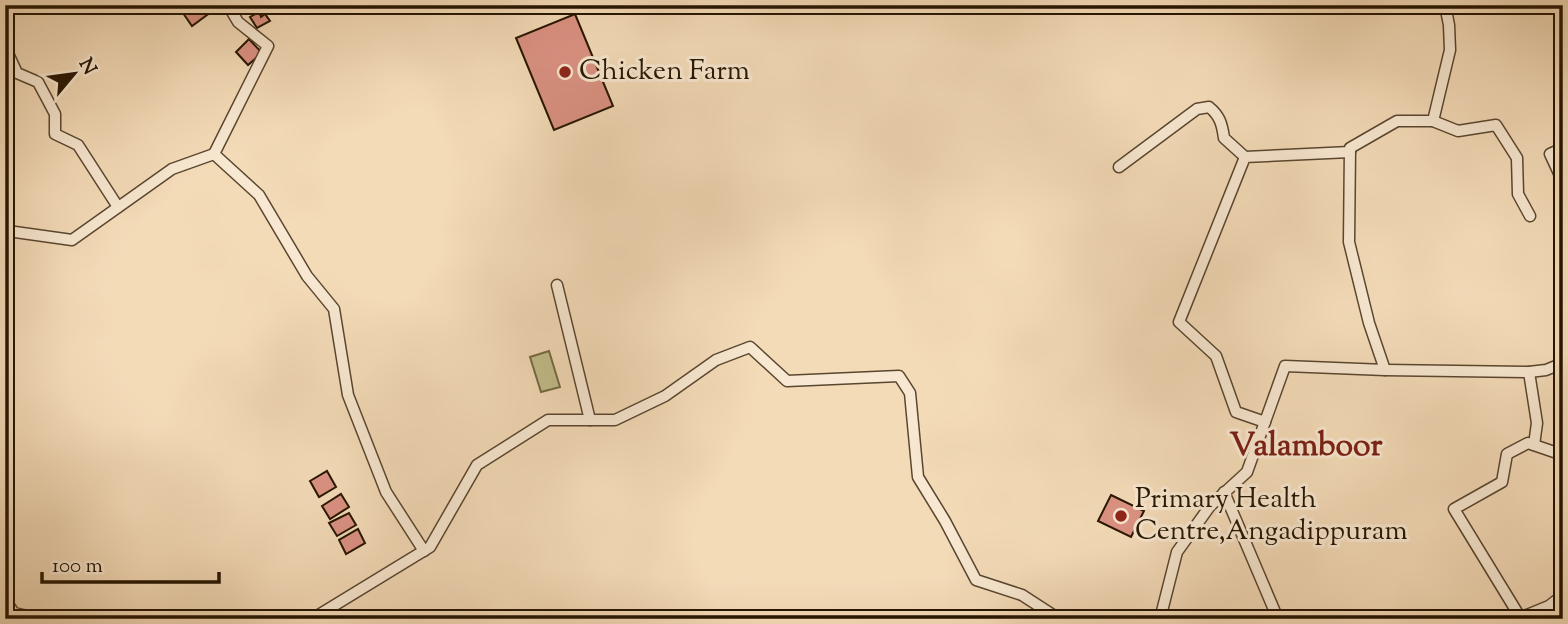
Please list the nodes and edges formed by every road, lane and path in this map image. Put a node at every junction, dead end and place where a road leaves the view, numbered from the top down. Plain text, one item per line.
1 (228, 5) edge
2 (1445, 5) edge
3 (5, 47) edge
4 (1433, 121) junction
5 (1563, 148) edge
6 (1350, 152) junction
7 (214, 154) junction
8 (1245, 157) junction
9 (1119, 167) dead end
10 (1563, 182) edge
11 (118, 207) junction
12 (1530, 216) dead end
13 (15, 232) dead end
14 (557, 285) dead end
15 (1563, 363) edge
16 (1385, 370) junction
17 (1529, 372) junction
18 (590, 420) junction
19 (1265, 422) junction
20 (1534, 445) junction
21 (1563, 455) edge
22 (1224, 492) junction
23 (424, 551) junction
24 (1563, 595) edge
25 (5, 600) edge
26 (1518, 618) edge
27 (41, 619) edge
28 (312, 619) edge
29 (1059, 619) edge
30 (1160, 619) edge
31 (1278, 619) edge

1 - 7 street
2 - 4 street
3 - 11 street
4 - 6 street
4 - 12 street
5 - 10 street
6 - 8 street
6 - 16 street
7 - 11 street
7 - 23 street
8 - 9 street
8 - 19 street
11 - 13 street
14 - 18 street
15 - 17 street
16 - 17 street
16 - 19 street
17 - 20 street
18 - 23 street
18 - 29 street
19 - 22 street
20 - 21 street
20 - 26 street
22 - 30 street
22 - 31 street
23 - 28 street
24 - 26 street
25 - 27 street

